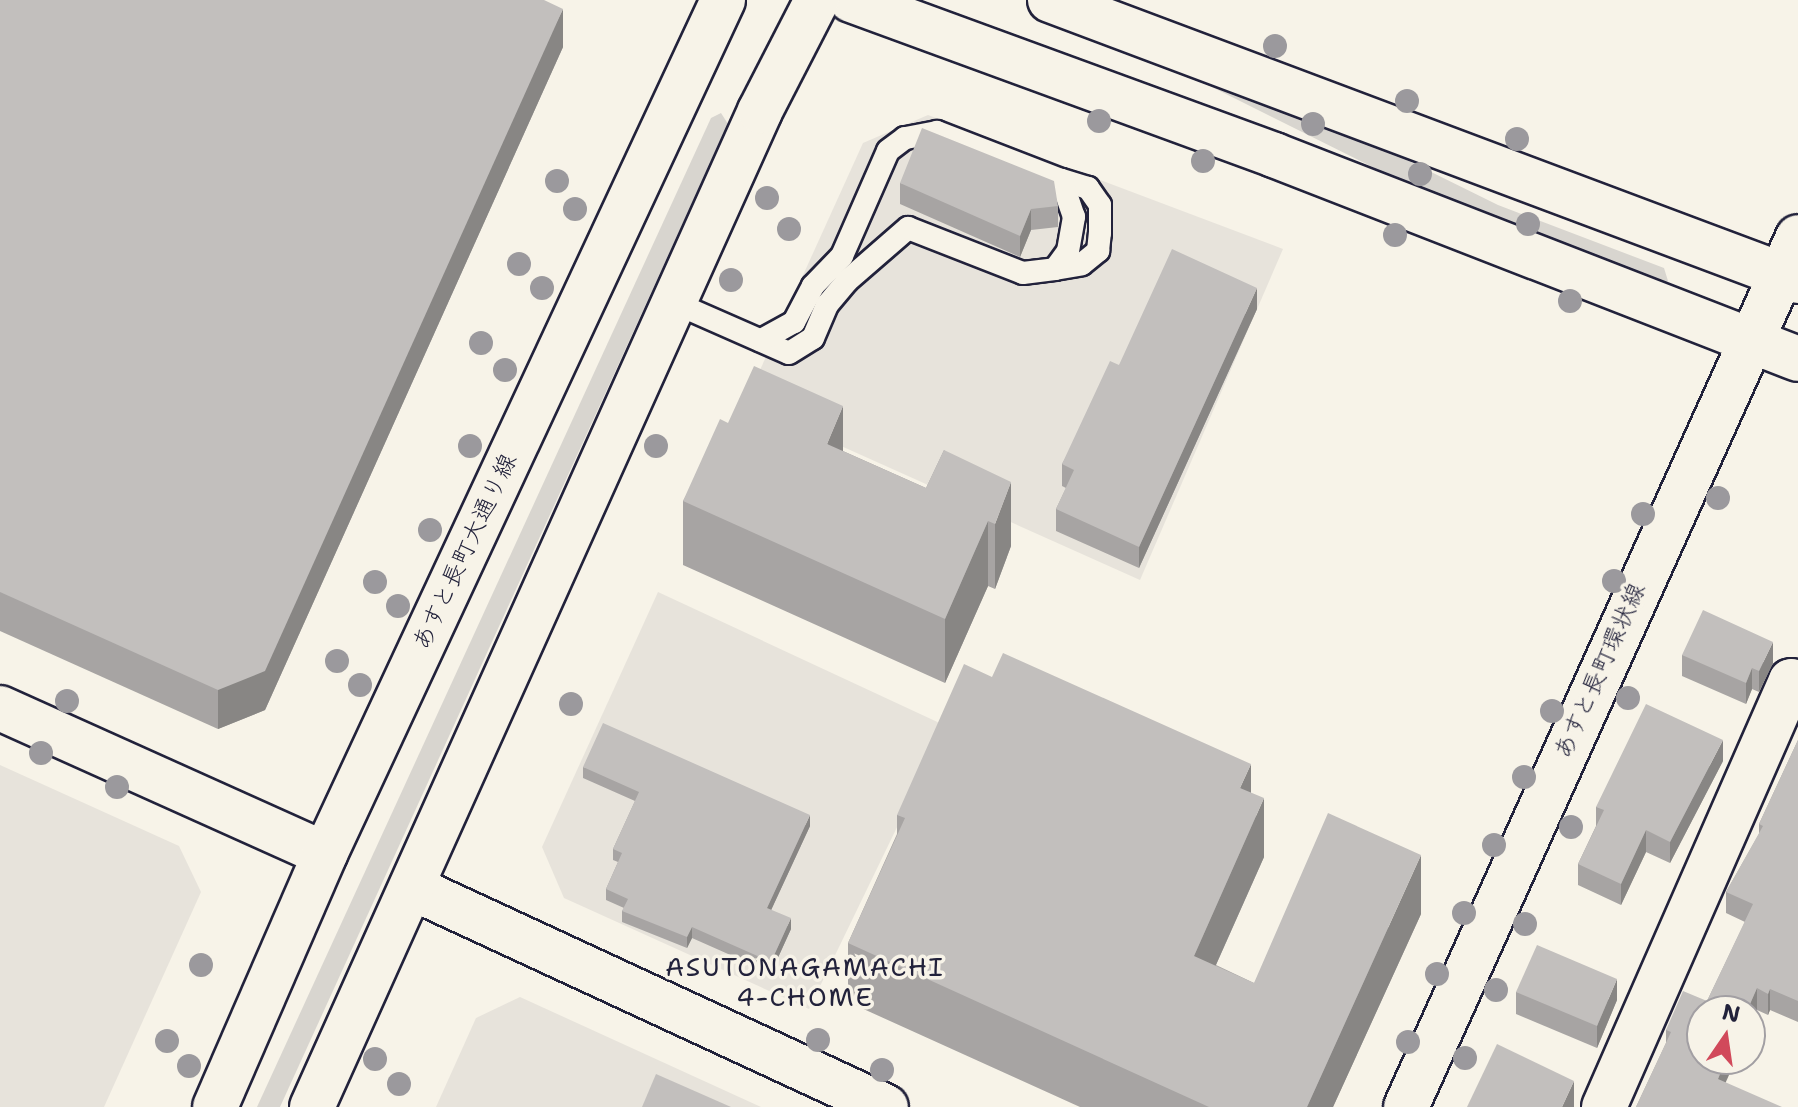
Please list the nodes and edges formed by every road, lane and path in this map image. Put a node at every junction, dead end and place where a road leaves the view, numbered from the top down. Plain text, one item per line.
1 (723, 0) edge
2 (817, 0) edge
3 (851, 0) edge
4 (1050, 0) edge
5 (1792, 264) edge
6 (675, 303) junction
7 (761, 340) junction
8 (1748, 341) junction
9 (1798, 359) edge
10 (1798, 683) edge
11 (0, 708) edge
12 (325, 854) junction
13 (413, 888) junction
14 (215, 1107) edge
15 (312, 1107) edge
16 (886, 1107) edge
17 (1406, 1107) edge
18 (1604, 1107) edge

1 - 12 street, あすと長町大通り線
2 - 6 street
3 - 8 street
4 - 5 street
5 - 8 street, あすと長町環状線
6 - 7 lane
6 - 13 street
7 - 7 lane
8 - 9 street
8 - 17 street, あすと長町環状線
10 - 18 street
11 - 12 street
12 - 14 street, あすと長町大通り線
13 - 15 street
13 - 16 street

